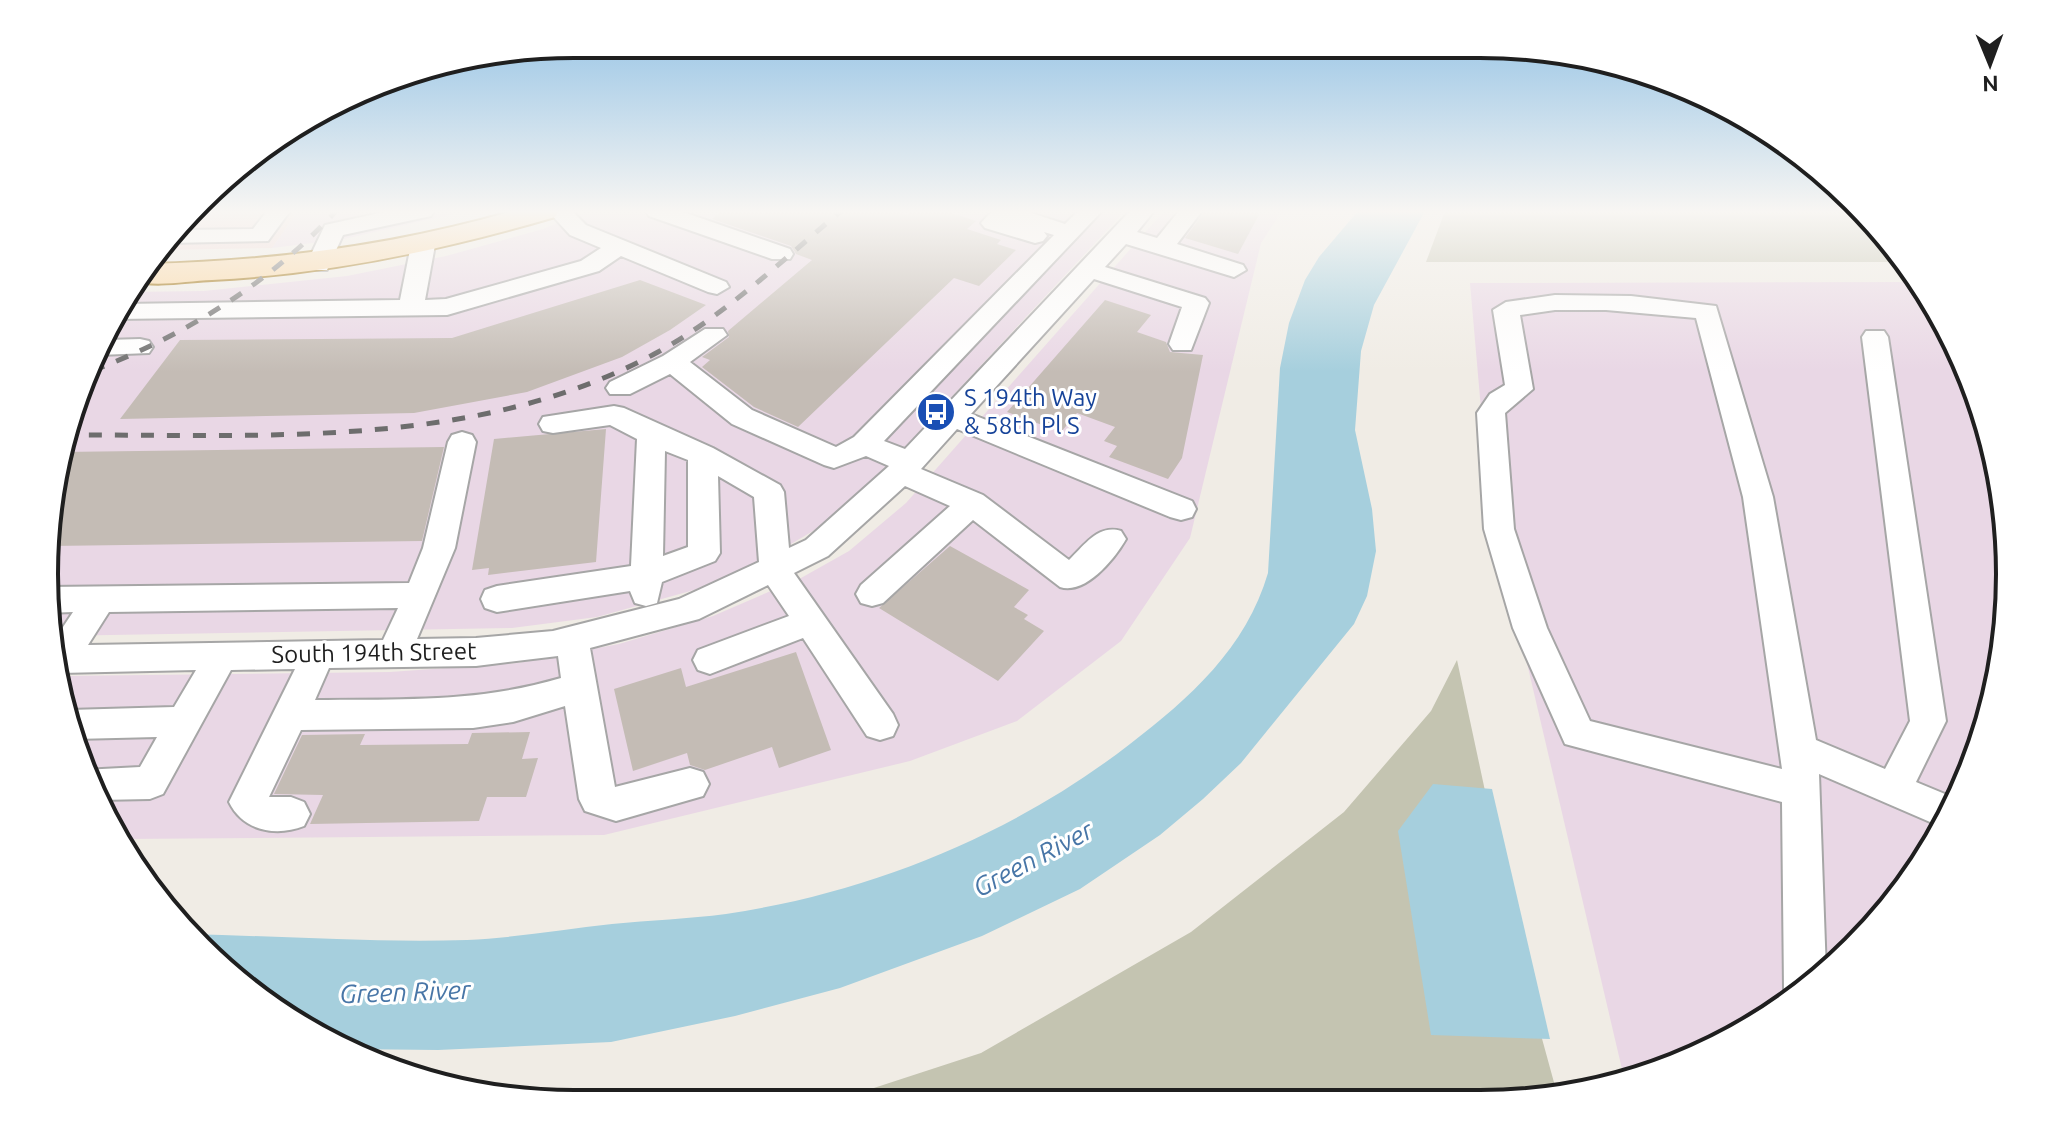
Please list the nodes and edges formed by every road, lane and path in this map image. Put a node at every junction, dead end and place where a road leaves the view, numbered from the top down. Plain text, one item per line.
1 (318, 265) edge
2 (419, 265) edge
3 (594, 265) edge
4 (662, 265) edge
5 (1038, 265) edge
6 (1095, 265) edge
7 (1216, 265) edge
8 (1090, 270) junction
9 (1234, 270) dead end
10 (156, 272) edge
11 (717, 287) dead end
12 (411, 308) junction
13 (130, 312) edge
14 (981, 324) junction
15 (714, 335) dead end
16 (1875, 337) dead end
17 (1025, 339) junction
18 (1182, 344) dead end
19 (140, 347) dead end
20 (110, 348) edge
21 (672, 362) junction
22 (620, 388) dead end
23 (953, 417) junction
24 (553, 424) dead end
25 (651, 434) junction
26 (462, 442) dead end
27 (864, 444) junction
28 (703, 455) junction
29 (905, 468) junction
30 (972, 503) junction
31 (1181, 509) dead end
32 (1110, 539) dead end
33 (775, 570) junction
34 (646, 576) junction
35 (872, 594) dead end
36 (420, 595) junction
37 (100, 599) junction
38 (497, 599) dead end
39 (59, 600) edge
40 (645, 622) junction
41 (810, 622) junction
42 (572, 640) junction
43 (64, 651) edge
44 (394, 654) junction
45 (318, 656) junction
46 (221, 657) junction
47 (65, 659) edge
48 (710, 660) dead end
49 (580, 687) junction
50 (290, 715) junction
51 (184, 722) junction
52 (80, 724) edge
53 (880, 725) dead end
54 (1800, 749) junction
55 (103, 784) edge
56 (690, 784) dead end
57 (1894, 789) junction
58 (1801, 790) junction
59 (1939, 809) edge
60 (291, 814) dead end
61 (1805, 974) edge

1 - 10 main road
2 - 12 street
3 - 12 street
4 - 11 street
5 - 14 street
6 - 8 street, South 194th Street
7 - 9 street
8 - 17 street, South 194th Street
8 - 18 street
12 - 13 street
14 - 17 street
14 - 27 street
15 - 21 street
16 - 57 street
17 - 23 street, South 194th Street
19 - 20 street
21 - 22 street
21 - 27 street
23 - 29 street, South 194th Street
23 - 31 street
24 - 25 street
25 - 28 street
25 - 34 street
26 - 36 street
27 - 29 street
28 - 33 street
28 - 34 street
29 - 30 street
29 - 33 street, South 194th Street
30 - 32 street
30 - 35 street
33 - 40 street, South 194th Street
33 - 41 street
34 - 38 street
34 - 40 street
36 - 37 street
36 - 44 street
37 - 39 street
37 - 43 street
40 - 42 street, South 194th Street
41 - 48 street
41 - 53 street
42 - 44 street, South 194th Street
42 - 49 street
44 - 45 street, South 194th Street
45 - 46 street, South 194th Street
45 - 50 street
46 - 47 street, South 194th Street
46 - 51 street
49 - 50 street
49 - 56 street
50 - 60 street
51 - 52 street
51 - 55 street
54 - 57 street
54 - 58 street
54 - 58 street
57 - 59 street
58 - 61 street

